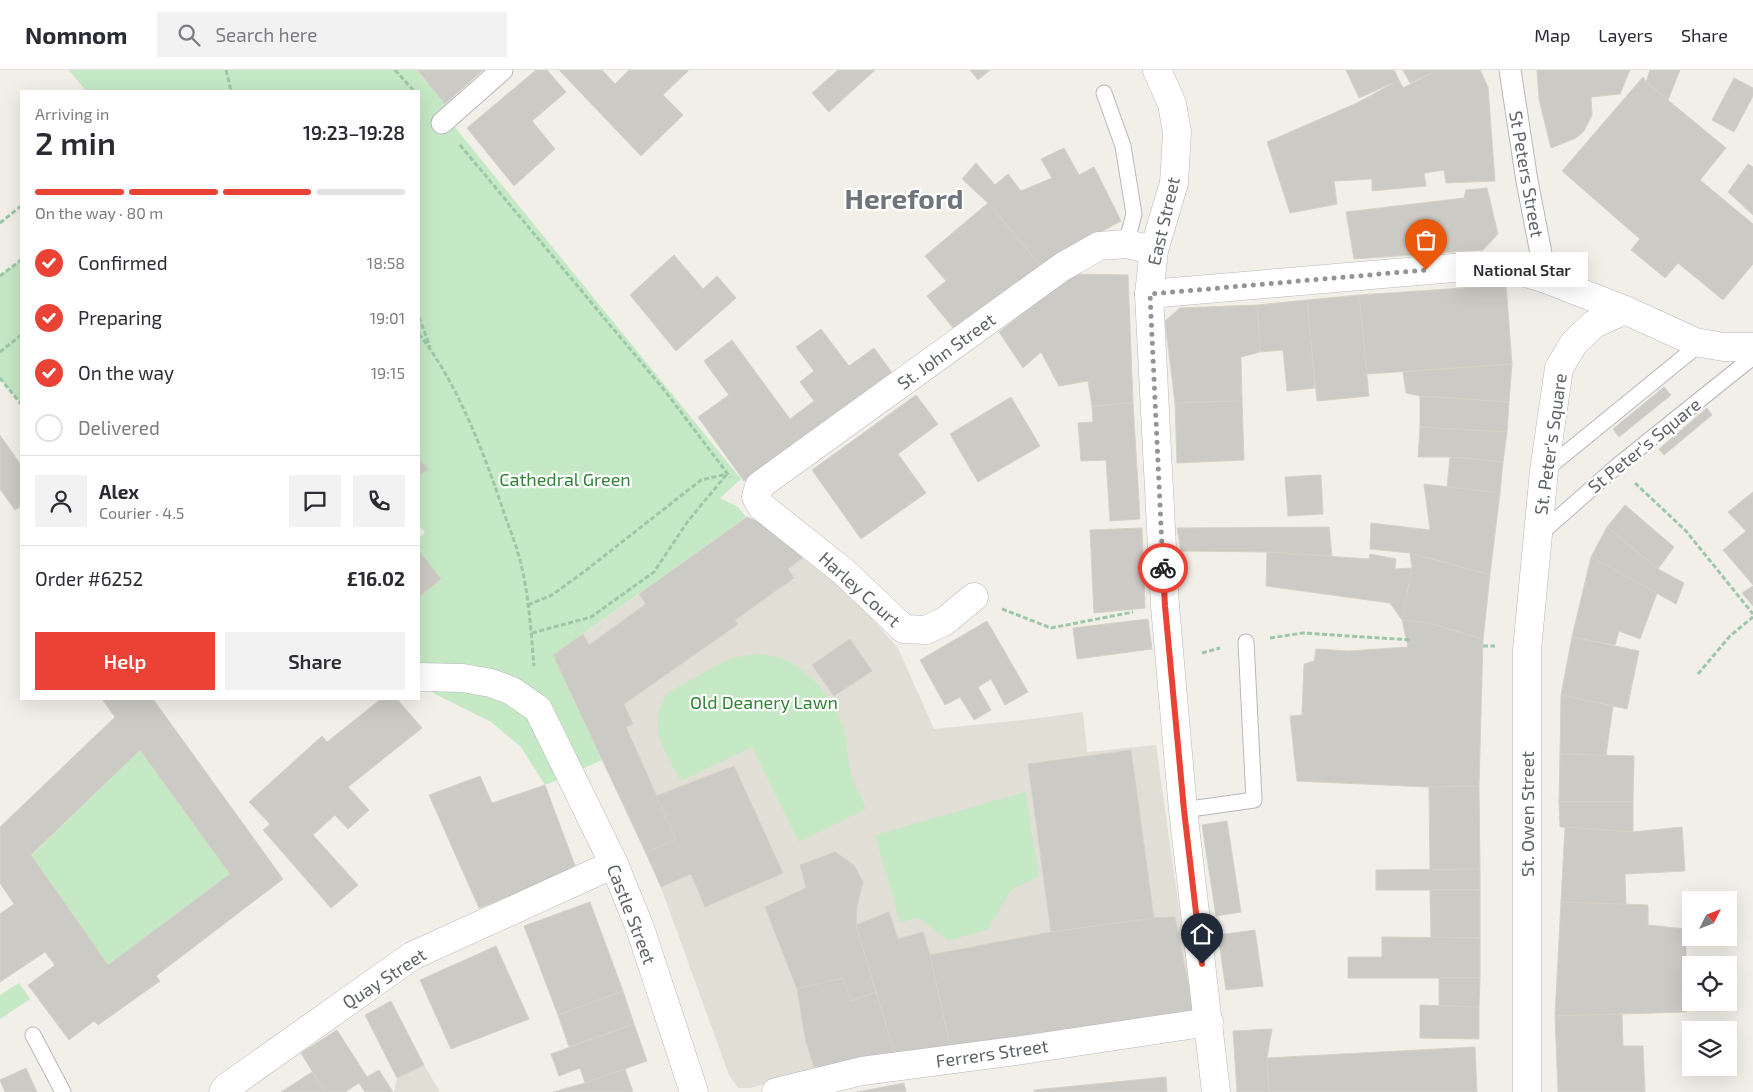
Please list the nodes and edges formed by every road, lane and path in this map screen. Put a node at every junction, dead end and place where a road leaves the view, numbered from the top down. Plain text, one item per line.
1 (226, 70) edge
2 (395, 70) edge
3 (502, 70) edge
4 (1158, 70) edge
5 (1510, 70) edge
6 (231, 90) edge
7 (413, 90) edge
8 (1104, 93) dead end
9 (442, 123) dead end
10 (456, 140) dead end
11 (20, 207) edge
12 (0, 224) edge
13 (1126, 244) junction
14 (1154, 250) junction
15 (20, 261) edge
16 (0, 276) edge
17 (1546, 278) junction
18 (1150, 294) junction
19 (1625, 310) junction
20 (420, 320) edge
21 (420, 335) edge
22 (20, 336) edge
23 (1701, 343) junction
24 (1753, 347) edge
25 (0, 352) edge
26 (432, 352) junction
27 (1753, 358) edge
28 (0, 378) edge
29 (20, 403) edge
30 (1617, 466) junction
31 (1544, 471) junction
32 (727, 474) junction
33 (756, 497) junction
34 (1538, 536) junction
35 (974, 597) joint
36 (528, 605) junction
37 (1165, 606) junction
38 (1753, 616) edge
39 (532, 633) junction
40 (1412, 640) dead end
41 (1246, 642) junction
42 (1170, 661) junction
43 (1698, 674) dead end
44 (420, 677) edge
45 (538, 709) junction
46 (1184, 810) junction
47 (614, 864) junction
48 (1209, 1022) junction
49 (33, 1035) dead end
50 (63, 1092) edge
51 (223, 1092) edge
52 (694, 1092) edge
53 (776, 1092) edge
54 (1216, 1092) edge
55 (1527, 1092) edge

1 - 6 path
2 - 7 path
3 - 9 street
4 - 14 street, East Street
5 - 17 street, St Peters Street
8 - 13 lane
10 - 32 path
11 - 12 path
13 - 14 street, St. John Street
13 - 33 street, St. John Street
14 - 18 street, East Street
15 - 16 path
17 - 18 street
17 - 19 street
18 - 37 street, East Street
19 - 23 street
19 - 31 street, St. Peter's Square
20 - 26 path
21 - 26 path
22 - 25 path
23 - 24 street
23 - 31 lane
26 - 36 path
27 - 30 lane, St Peter's Square
28 - 29 path
30 - 34 lane, St Peter's Square
30 - 38 path
31 - 34 street, St. Peter's Square
32 - 33 path
32 - 36 path
32 - 39 path
33 - 35 street, Harley Court
34 - 55 street, St. Owen Street
35 - 37 path
36 - 39 path
37 - 42 street, East Street
38 - 43 path
39 - 45 path
40 - 41 path
41 - 42 path
41 - 46 lane
42 - 46 street, East Street
44 - 45 street
45 - 47 street, Castle Street
46 - 48 street, East Street
47 - 51 street, Quay Street
47 - 52 street, Castle Street
48 - 53 street, Ferrers Street
48 - 54 street, East Street
49 - 50 lane

